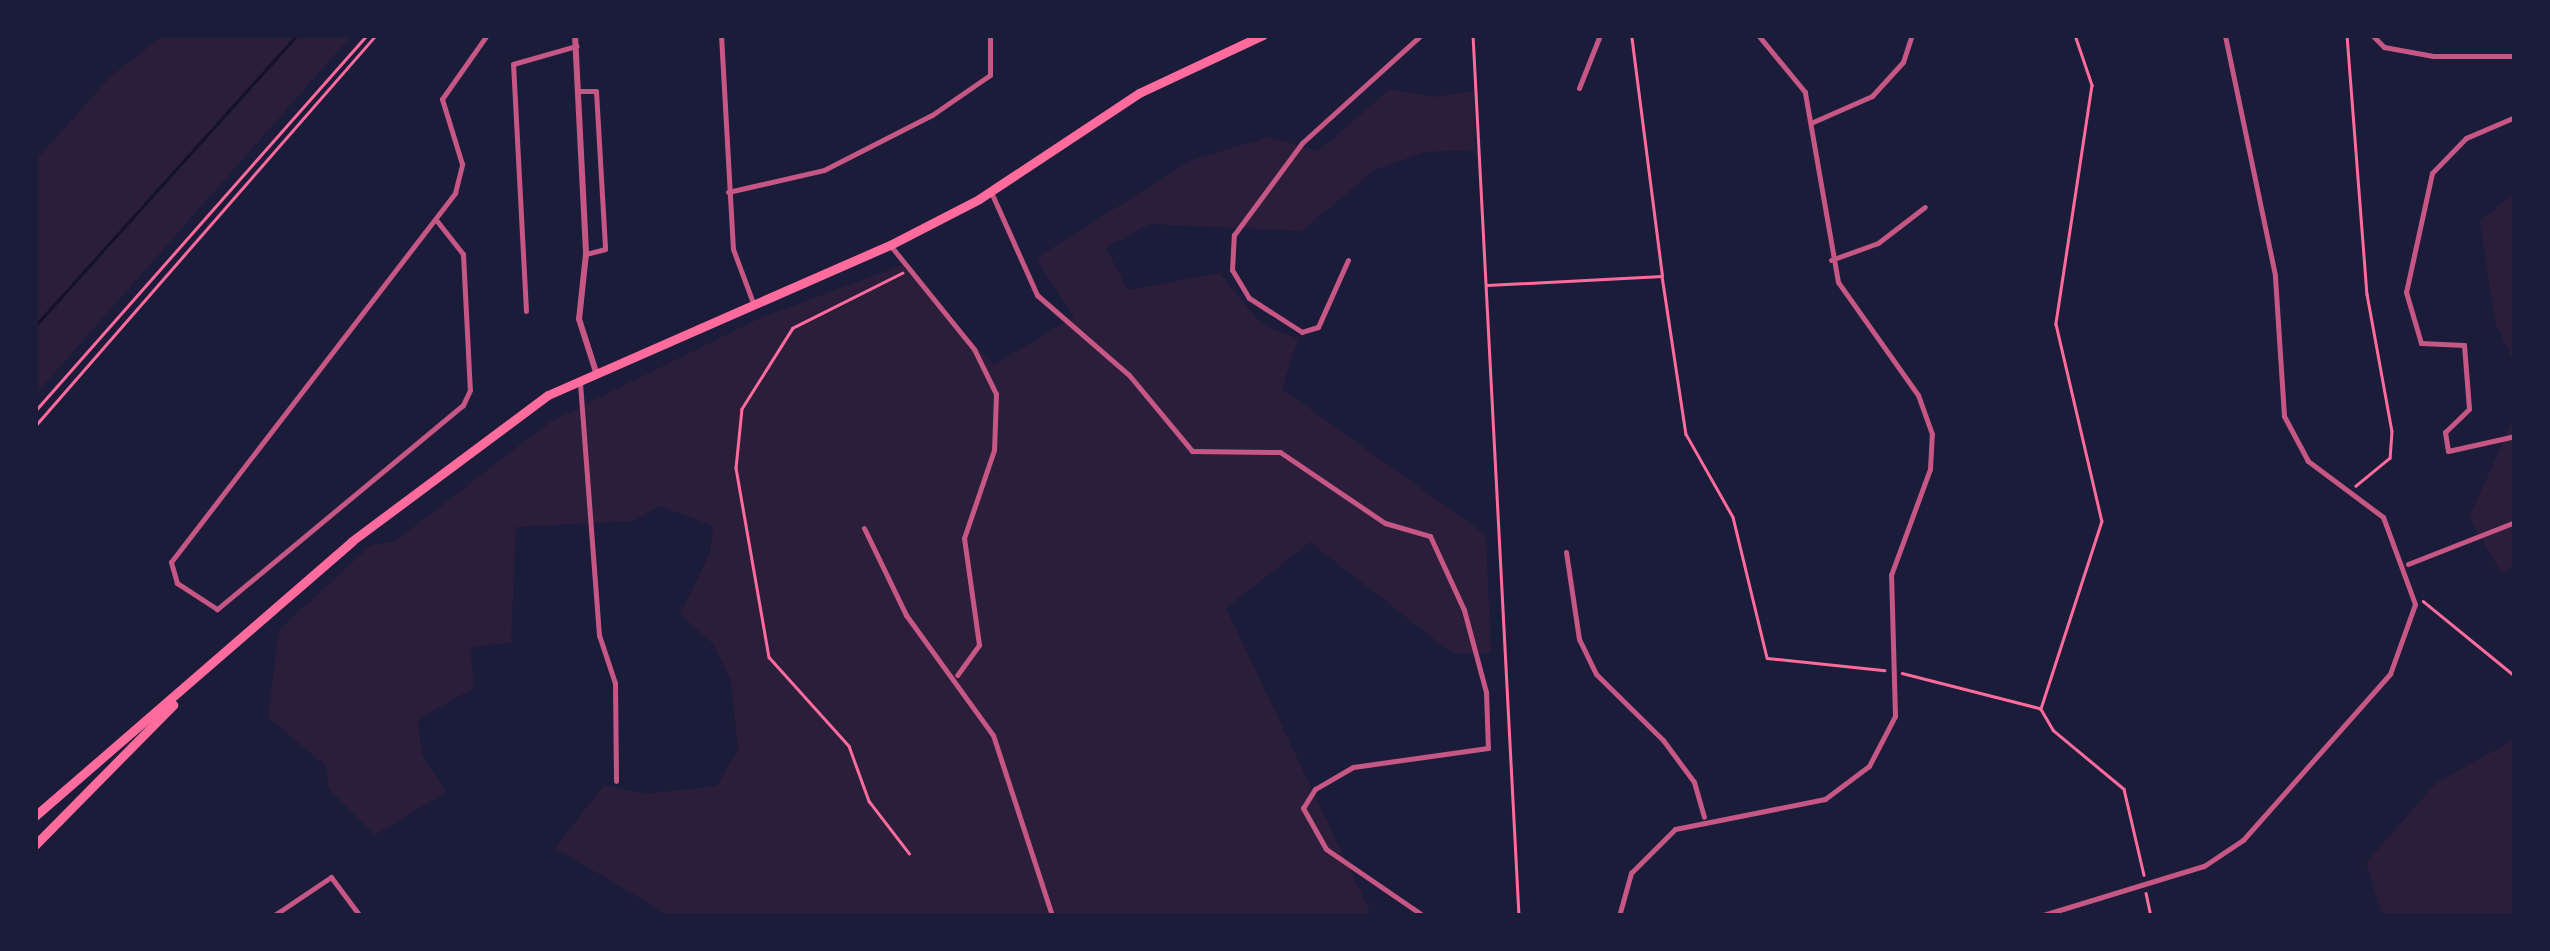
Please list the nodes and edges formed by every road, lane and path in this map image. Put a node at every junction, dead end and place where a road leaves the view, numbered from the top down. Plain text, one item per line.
1 (366, 35) edge
2 (376, 35) edge
3 (486, 35) edge
4 (575, 35) edge
5 (721, 35) edge
6 (990, 35) edge
7 (1263, 35) edge
8 (1421, 35) edge
9 (1474, 35) edge
10 (1600, 35) edge
11 (1631, 35) edge
12 (1758, 35) edge
13 (1912, 35) edge
14 (2074, 35) edge
15 (2225, 35) edge
16 (2347, 35) edge
17 (2372, 35) edge
18 (1246, 38) edge
19 (576, 46) junction
20 (2515, 56) edge
21 (1578, 88) dead end
22 (578, 91) junction
23 (2515, 117) edge
24 (1812, 122) junction
25 (728, 192) junction
26 (991, 192) junction
27 (1925, 207) dead end
28 (437, 222) junction
29 (890, 245) junction
30 (586, 254) junction
31 (1348, 260) dead end
32 (1831, 260) junction
33 (906, 267) junction
34 (1662, 276) junction
35 (1486, 285) junction
36 (752, 300) junction
37 (526, 311) dead end
38 (596, 372) junction
39 (578, 380) junction
40 (35, 411) edge
41 (35, 426) edge
42 (2515, 436) edge
43 (2352, 492) junction
44 (2515, 522) edge
45 (864, 528) dead end
46 (1566, 552) dead end
47 (2408, 564) junction
48 (2414, 596) junction
49 (1896, 672) junction
50 (957, 675) junction
51 (2515, 676) edge
52 (188, 688) junction
53 (2041, 709) junction
54 (616, 781) dead end
55 (35, 816) edge
56 (1704, 817) junction
57 (2515, 841) edge
58 (35, 845) edge
59 (909, 853) dead end
60 (2145, 884) junction
61 (2515, 890) edge
62 (273, 916) edge
63 (360, 916) edge
64 (1052, 916) edge
65 (1424, 916) edge
66 (1519, 916) edge
67 (1619, 916) edge
68 (2040, 916) edge
69 (2151, 916) edge

1 - 40 path
2 - 41 path
3 - 28 street
4 - 19 street
5 - 25 street
6 - 25 street
7 - 18 main road
8 - 31 street
9 - 35 path
10 - 21 street
11 - 34 path
12 - 24 street
13 - 24 street
14 - 53 path
15 - 43 street
16 - 43 path
17 - 20 street
18 - 26 main road
19 - 22 street
19 - 37 street
22 - 30 street
22 - 30 street
23 - 42 street
24 - 32 street
25 - 36 street
26 - 29 main road
26 - 65 street
27 - 32 street
28 - 28 street
29 - 33 street
29 - 36 main road
30 - 38 street
32 - 49 street
33 - 50 street
33 - 59 path
34 - 35 path
34 - 49 path
35 - 66 path
36 - 38 main road
38 - 39 main road
39 - 52 main road
39 - 54 street
43 - 47 street
44 - 47 street
45 - 50 street
46 - 56 street
47 - 48 street
48 - 51 path
48 - 60 street
49 - 53 path
49 - 56 street
50 - 64 street
52 - 55 main road
52 - 58 main road
53 - 60 path
56 - 67 street
57 - 61 path
60 - 68 street
60 - 69 path
62 - 63 street

